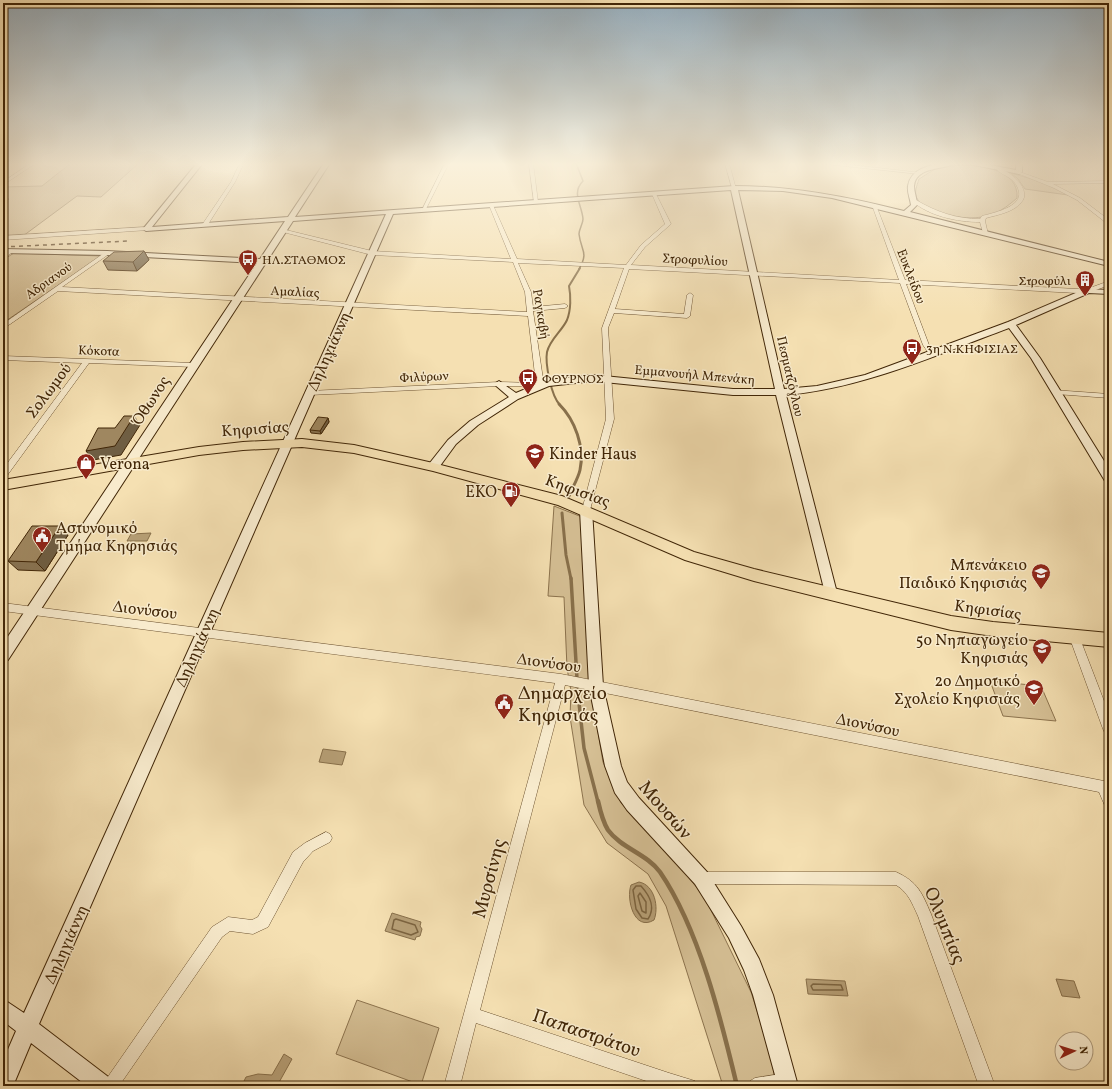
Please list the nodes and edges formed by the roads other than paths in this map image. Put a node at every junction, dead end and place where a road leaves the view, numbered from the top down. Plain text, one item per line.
1 (158, 214) edge
2 (212, 214) edge
3 (293, 214) edge
4 (360, 214) edge
5 (389, 214) edge
6 (495, 214) edge
7 (663, 214) edge
8 (740, 214) edge
9 (877, 214) edge
10 (911, 214) edge
11 (936, 214) edge
12 (995, 214) edge
13 (1100, 214) edge
14 (290, 218) junction
15 (945, 219) junction
16 (982, 221) junction
17 (1109, 223) edge
18 (205, 225) junction
19 (146, 229) junction
20 (282, 231) junction
21 (986, 233) junction
22 (3, 238) edge
23 (3, 251) edge
24 (11, 251) junction
25 (107, 253) junction
26 (372, 253) junction
27 (3, 257) edge
28 (516, 260) junction
29 (262, 261) junction
30 (1109, 264) edge
31 (627, 267) junction
32 (754, 274) junction
33 (903, 282) junction
34 (1109, 283) edge
35 (58, 288) junction
36 (1088, 291) junction
37 (1109, 292) edge
38 (690, 295) dead end
39 (237, 299) junction
40 (348, 306) junction
41 (564, 306) dead end
42 (612, 311) junction
43 (531, 312) junction
44 (1011, 324) junction
45 (3, 327) edge
46 (932, 354) junction
47 (3, 358) edge
48 (87, 362) junction
49 (194, 365) junction
50 (608, 378) junction
51 (499, 384) junction
52 (540, 386) junction
53 (781, 392) junction
54 (1056, 392) junction
55 (309, 393) junction
56 (1109, 396) edge
57 (515, 397) junction
58 (287, 443) junction
59 (129, 463) junction
60 (432, 467) junction
61 (1108, 474) edge
62 (3, 475) edge
63 (3, 485) edge
64 (581, 508) junction
65 (831, 593) junction
66 (3, 607) edge
67 (33, 611) junction
68 (202, 633) junction
69 (1074, 636) junction
70 (1109, 640) edge
71 (3, 656) edge
72 (566, 680) junction
73 (594, 685) junction
74 (1109, 729) edge
75 (1106, 787) edge
76 (1109, 802) edge
77 (326, 838) dead end
78 (701, 878) junction
79 (3, 1009) edge
80 (471, 1014) junction
81 (28, 1028) junction
82 (3, 1084) edge
83 (787, 1084) edge
84 (104, 1086) edge
85 (110, 1086) edge
86 (452, 1086) edge
87 (690, 1086) edge
88 (755, 1086) edge
89 (987, 1086) edge

1 - 19 street
2 - 18 street
3 - 14 street, Όθωνος
4 - 14 street
5 - 26 street, Δηληγιάννη
6 - 28 street, Ραγκαβή
7 - 31 street
8 - 32 street, Πεσματζόγλου
9 - 33 street, Ευκλείδου
10 - 15 street
11 - 15 street
12 - 16 street
13 - 17 street
14 - 18 street
14 - 20 street, Όθωνος
15 - 16 street
15 - 21 street
16 - 21 street
18 - 19 street
19 - 22 street
20 - 26 street, Στροφυλίου
20 - 29 street, Όθωνος
21 - 30 street
23 - 24 street
24 - 25 street
24 - 27 street
25 - 29 street
25 - 35 street, Αδριανού
26 - 28 street, Στροφυλίου
26 - 40 street, Δηληγιάννη
28 - 31 street, Στροφυλίου
28 - 43 street, Ραγκαβή
29 - 39 street, Όθωνος
31 - 32 street, Στροφυλίου
31 - 42 street
32 - 33 street, Στροφυλίου
32 - 53 street, Πεσματζόγλου
33 - 36 street, Στροφυλίου
33 - 46 street, Ευκλείδου
34 - 36 street, Εμμανουήλ Μπενάκη
35 - 39 street, Αμαλίας
35 - 45 street, Αδριανού
36 - 37 street, Στροφυλίου
36 - 44 street, Εμμανουήλ Μπενάκη
38 - 42 street
39 - 40 street, Αμαλίας
39 - 49 street, Όθωνος
40 - 43 street, Αμαλίας
40 - 55 street, Δηληγιάννη
41 - 43 street, Αμαλίας
42 - 50 street
43 - 52 street, Ραγκαβή
44 - 46 street, Εμμανουήλ Μπενάκη
44 - 54 street
46 - 53 street, Εμμανουήλ Μπενάκη
47 - 48 street, Κόκοτα
48 - 49 street, Κόκοτα
48 - 62 street, Σολωμού
49 - 59 street, Όθωνος
50 - 52 street, Εμμανουήλ Μπενάκη
50 - 53 street, Εμμανουήλ Μπενάκη
50 - 64 street
51 - 52 street, Φιλύρων
51 - 55 street, Φιλύρων
51 - 57 street
52 - 57 street, Εμμανουήλ Μπενάκη
53 - 65 street, Πεσματζόγλου
54 - 56 street
54 - 61 street
55 - 58 street, Δηληγιάννη
57 - 60 street, Εμμανουήλ Μπενάκη
58 - 59 main road, Κηφισίας
58 - 60 main road, Κηφισίας
58 - 68 street, Δηληγιάννη
59 - 63 main road, Κηφισίας
59 - 67 street, Όθωνος
60 - 64 main road, Κηφισίας
64 - 65 main road, Κηφισίας
64 - 73 street, Μουσών
65 - 69 main road, Κηφισίας
66 - 67 street, Διονύσου
67 - 68 street, Διονύσου
67 - 71 street, Όθωνος
68 - 72 street, Διονύσου
68 - 81 street, Δηληγιάννη
69 - 70 main road, Κηφισίας
69 - 74 street
72 - 73 street, Διονύσου
72 - 80 street, Μυρσίνης
73 - 75 street, Διονύσου
73 - 78 street, Μουσών
75 - 76 street
77 - 85 street
78 - 83 street, Μουσών
78 - 89 street, Ολυμπίας
79 - 81 street
80 - 86 street, Μυρσίνης
80 - 87 street, Παπαστράτου
81 - 82 street, Δηληγιάννη
81 - 84 street
83 - 88 street

